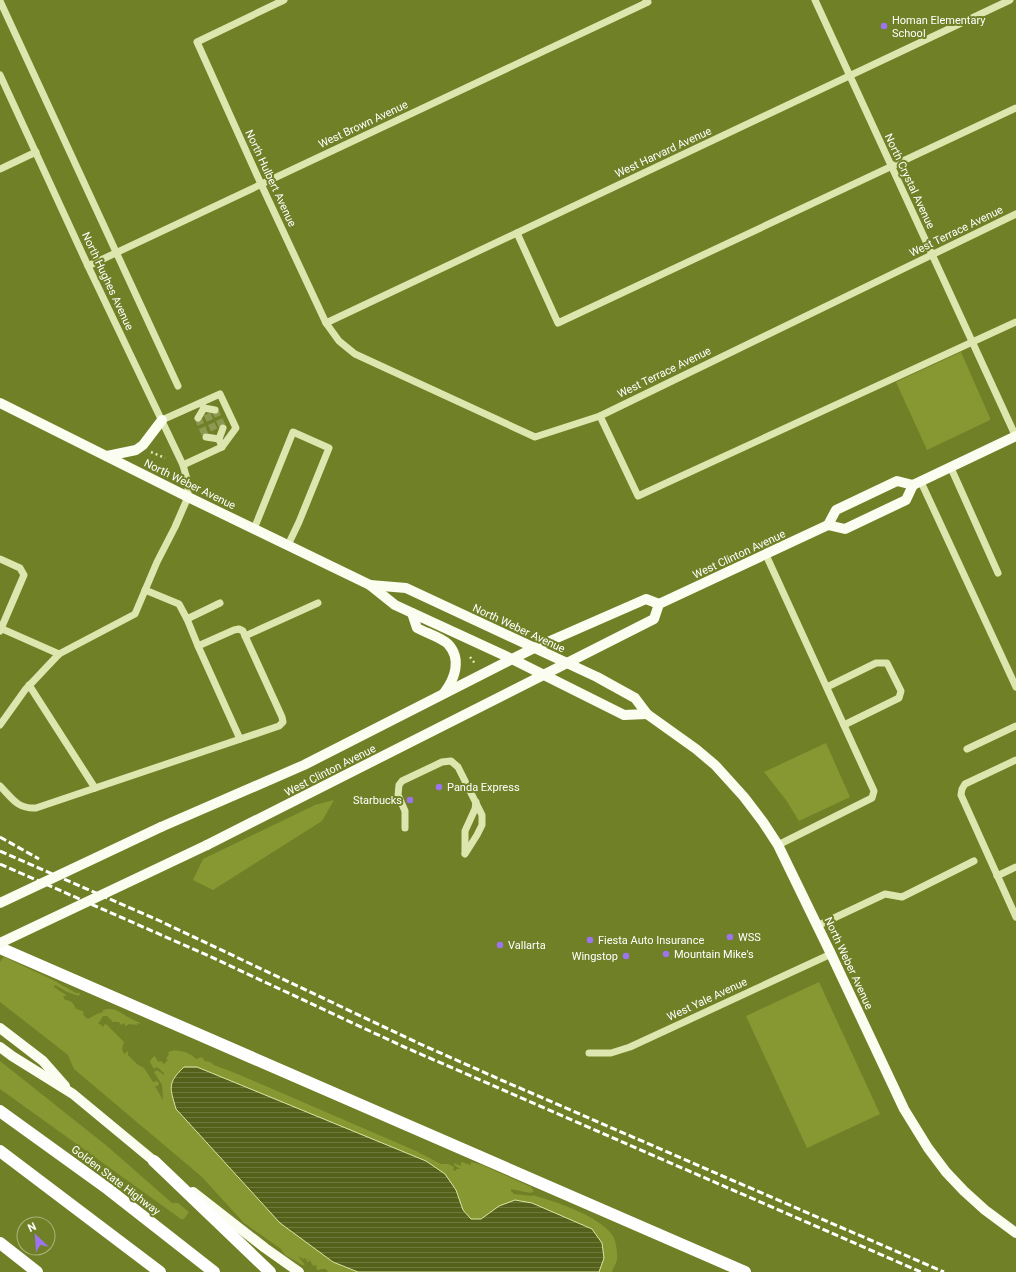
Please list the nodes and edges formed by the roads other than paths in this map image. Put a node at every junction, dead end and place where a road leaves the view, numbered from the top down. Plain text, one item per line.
1 (284, 0) edge
2 (815, 0) edge
3 (1010, 0) edge
4 (0, 1) edge
5 (647, 1) edge
6 (0, 76) edge
7 (850, 76) junction
8 (1016, 108) edge
9 (36, 152) junction
10 (892, 167) junction
11 (0, 169) edge
12 (261, 184) junction
13 (1016, 214) edge
14 (517, 232) junction
15 (117, 253) junction
16 (932, 255) junction
17 (88, 266) junction
18 (1016, 322) edge
19 (326, 323) junction
20 (972, 342) junction
21 (178, 386) dead end
22 (0, 403) edge
23 (204, 408) junction
24 (215, 410) dead end
25 (600, 416) junction
26 (198, 418) dead end
27 (162, 420) junction
28 (224, 428) dead end
29 (217, 436) junction
30 (1016, 436) edge
31 (206, 437) dead end
32 (222, 447) junction
33 (107, 456) junction
34 (183, 465) junction
35 (951, 468) junction
36 (917, 484) junction
37 (188, 497) junction
38 (828, 525) junction
39 (254, 529) junction
40 (288, 545) junction
41 (766, 555) junction
42 (0, 559) edge
43 (998, 573) dead end
44 (370, 585) junction
45 (145, 590) junction
46 (220, 603) dead end
47 (318, 603) dead end
48 (659, 604) junction
49 (412, 613) junction
50 (187, 619) junction
51 (0, 629) edge
52 (245, 636) junction
53 (198, 646) junction
54 (534, 648) junction
55 (59, 654) junction
56 (512, 659) junction
57 (566, 663) junction
58 (544, 675) junction
59 (29, 685) junction
60 (827, 687) junction
61 (1016, 687) edge
62 (443, 694) junction
63 (647, 714) junction
64 (0, 725) edge
65 (844, 725) junction
66 (1016, 726) edge
67 (240, 739) junction
68 (967, 749) dead end
69 (1016, 760) edge
70 (0, 786) edge
71 (95, 788) junction
72 (475, 800) junction
73 (405, 828) dead end
74 (778, 845) junction
75 (974, 861) dead end
76 (1016, 867) edge
77 (997, 876) junction
78 (0, 903) edge
79 (1016, 917) edge
80 (818, 926) junction
81 (0, 943) edge
82 (0, 948) edge
83 (831, 954) junction
84 (0, 1028) edge
85 (0, 1047) edge
86 (589, 1053) dead end
87 (73, 1094) junction
88 (0, 1111) edge
89 (0, 1151) edge
90 (154, 1161) junction
91 (1016, 1233) edge
92 (0, 1243) edge
93 (37, 1272) edge
94 (160, 1272) edge
95 (214, 1272) edge
96 (270, 1272) edge
97 (299, 1272) edge
98 (745, 1272) edge

1 - 12 street, North Hulbert Avenue
2 - 7 street, North Crystal Avenue
3 - 7 street, West Harvard Avenue
4 - 15 street
5 - 12 street, West Brown Avenue
6 - 9 street, North Hughes Avenue
7 - 10 street, North Crystal Avenue
7 - 14 street, West Harvard Avenue
8 - 10 street
9 - 11 street
9 - 17 street, North Hughes Avenue
10 - 14 street
10 - 16 street, North Crystal Avenue
12 - 15 street, West Brown Avenue
12 - 19 street, North Hulbert Avenue
13 - 16 street, West Terrace Avenue
14 - 19 street, West Harvard Avenue
15 - 17 street, West Brown Avenue
15 - 21 street
16 - 20 street, North Crystal Avenue
16 - 25 street, West Terrace Avenue
17 - 27 street, North Hughes Avenue
18 - 20 street
19 - 25 street, West Terrace Avenue
20 - 25 street
20 - 30 street, North Crystal Avenue
22 - 33 main road, North Weber Avenue
23 - 24 street
23 - 26 street
23 - 27 street
23 - 32 street
27 - 33 main road
27 - 34 street, North Hughes Avenue
28 - 29 street
29 - 31 street
29 - 32 street
30 - 35 main road
32 - 34 street
33 - 37 main road, North Weber Avenue
34 - 37 street, North Hughes Avenue
35 - 36 main road
35 - 43 street
36 - 38 main road
36 - 38 main road
36 - 61 street
37 - 39 main road, North Weber Avenue
37 - 45 street
38 - 41 main road, West Clinton Avenue
39 - 40 main road, North Weber Avenue
39 - 40 street
40 - 44 main road, North Weber Avenue
41 - 48 main road, West Clinton Avenue
41 - 60 street
42 - 51 street
44 - 49 main road, North Weber Avenue
44 - 54 main road, North Weber Avenue
45 - 50 street
45 - 55 street
46 - 50 street
47 - 52 street
48 - 54 main road, West Clinton Avenue
48 - 57 main road, West Clinton Avenue
49 - 56 main road, North Weber Avenue
49 - 62 main road
50 - 53 street
51 - 55 street
52 - 53 street
52 - 67 street
53 - 67 street
54 - 56 main road, West Clinton Avenue
54 - 57 main road, North Weber Avenue
55 - 59 street
56 - 58 main road, North Weber Avenue
56 - 62 main road, West Clinton Avenue
57 - 58 main road, West Clinton Avenue
57 - 63 main road, North Weber Avenue
58 - 63 main road, North Weber Avenue
58 - 81 main road, West Clinton Avenue, bridge
59 - 64 street
59 - 71 street
60 - 65 street
60 - 65 street
62 - 78 main road, West Clinton Avenue, bridge
63 - 74 main road, North Weber Avenue
65 - 74 street
66 - 68 street
67 - 71 street
69 - 77 street
70 - 71 street
72 - 72 street
72 - 73 street
74 - 80 main road, North Weber Avenue
75 - 80 street
76 - 77 street
77 - 79 street
80 - 83 main road, North Weber Avenue
82 - 98 highway
83 - 86 street, West Yale Avenue
83 - 91 main road, North Weber Avenue
84 - 87 main road
85 - 87 main road
87 - 90 main road
88 - 95 highway, Golden State Highway
89 - 94 highway
90 - 96 highway
90 - 97 main road
92 - 93 highway

